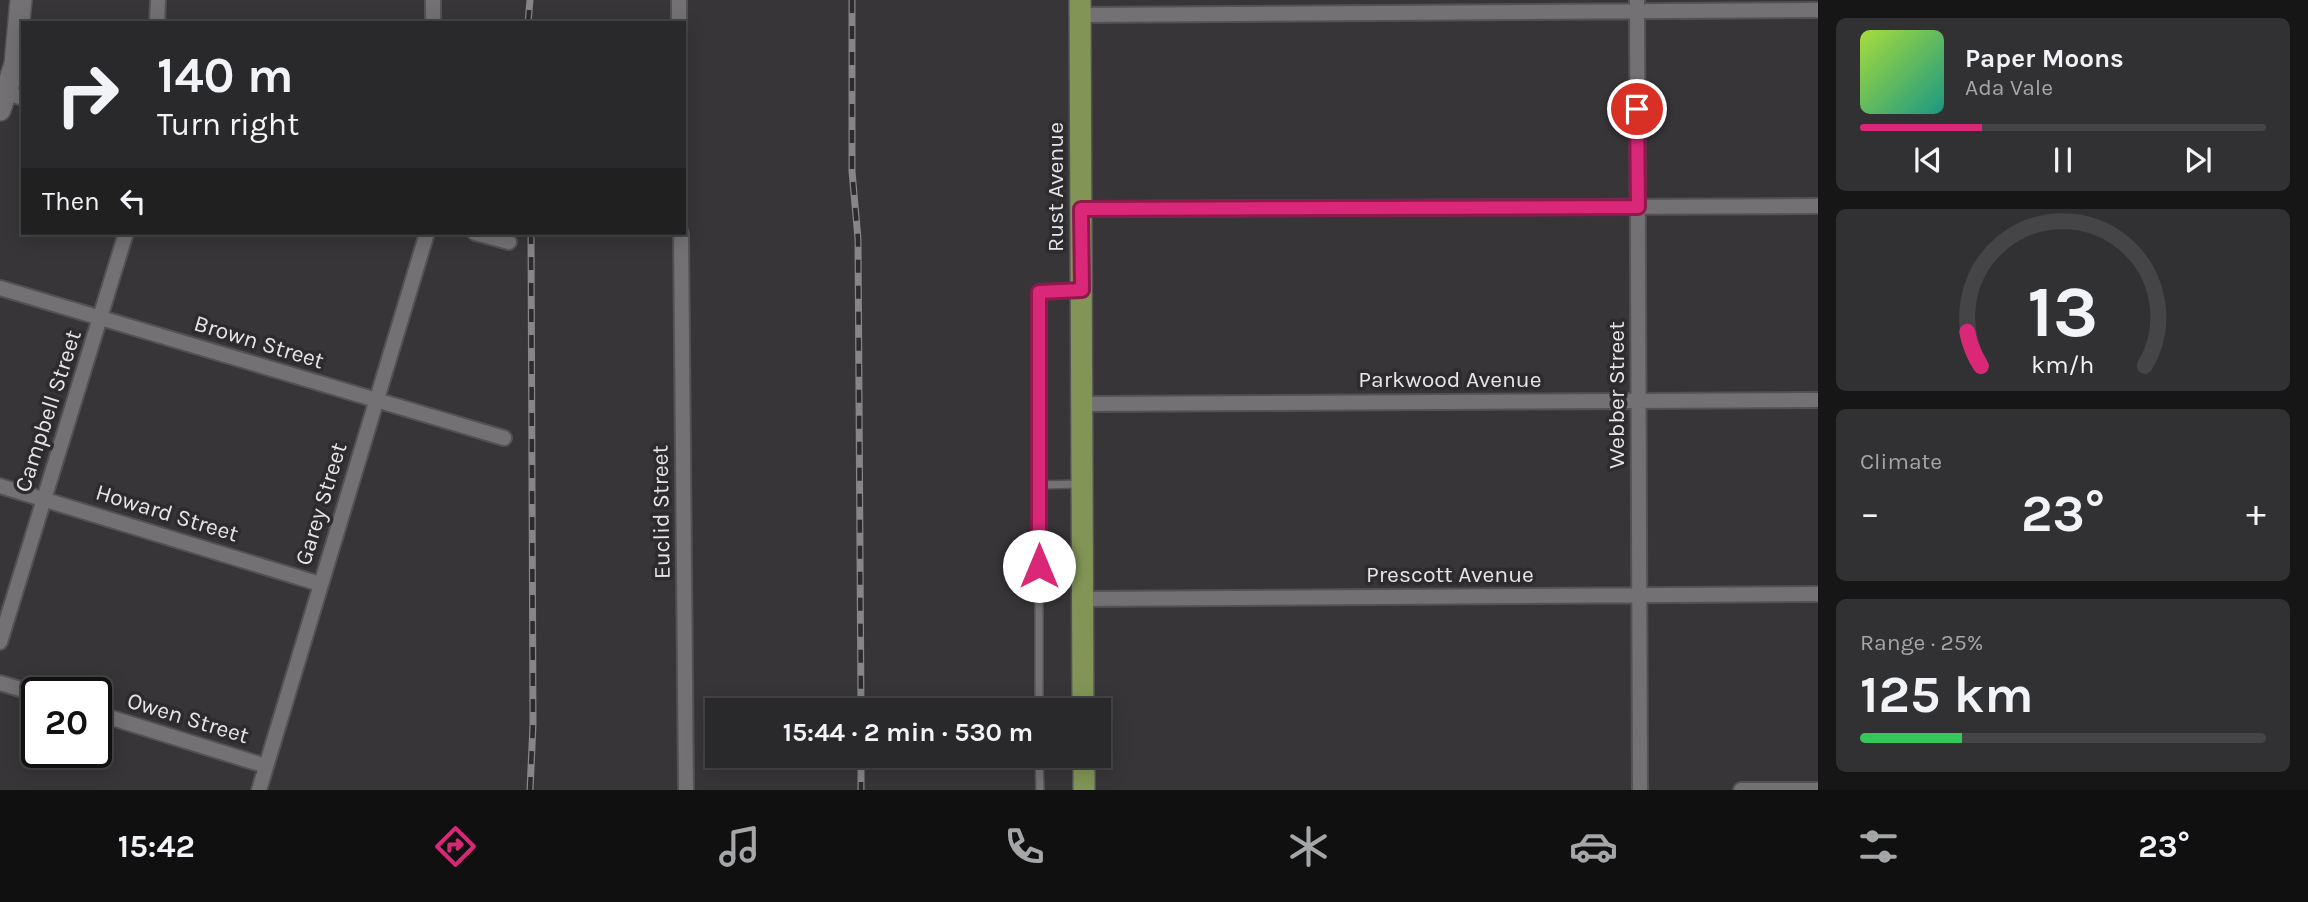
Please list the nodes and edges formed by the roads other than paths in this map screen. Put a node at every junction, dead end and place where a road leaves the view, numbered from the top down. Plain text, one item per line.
1 (21, 0) edge
2 (158, 0) edge
3 (433, 0) edge
4 (679, 0) edge
5 (1637, 5) edge
6 (1080, 8) edge
7 (1818, 10) edge
8 (158, 21) edge
9 (433, 21) edge
10 (679, 21) edge
11 (7, 98) edge
12 (1818, 206) edge
13 (1638, 207) junction
14 (1081, 209) junction
15 (125, 235) edge
16 (426, 235) edge
17 (483, 235) edge
18 (681, 235) edge
19 (509, 242) dead end
20 (0, 288) edge
21 (1082, 290) junction
22 (102, 318) junction
23 (1818, 400) edge
24 (1638, 401) junction
25 (376, 402) junction
26 (1082, 404) junction
27 (504, 439) dead end
28 (1083, 484) junction
29 (0, 485) edge
30 (1039, 485) junction
31 (44, 499) junction
32 (1039, 566) junction
33 (1082, 567) junction
34 (320, 584) junction
35 (1818, 594) edge
36 (1640, 595) junction
37 (1082, 599) junction
38 (0, 642) edge
39 (0, 683) edge
40 (21, 690) edge
41 (1039, 698) edge
42 (1083, 698) edge
43 (112, 718) edge
44 (266, 766) junction
45 (1040, 768) edge
46 (1084, 768) edge
47 (259, 790) edge
48 (686, 790) edge
49 (1040, 790) edge
50 (1084, 790) edge
51 (1640, 790) edge
52 (1741, 790) edge
53 (1818, 790) edge

1 - 11 main road
2 - 8 street
3 - 9 street
4 - 10 street
5 - 6 street
5 - 7 street
5 - 13 street, Webber Street
6 - 14 highway, Rust Avenue
12 - 13 street
13 - 14 street
13 - 24 street, Webber Street
14 - 21 highway, Rust Avenue
15 - 22 street, Campbell Street
16 - 25 street, Garey Street
17 - 19 street
18 - 48 street, Euclid Street
20 - 22 street, Brown Street
21 - 26 highway, Rust Avenue
21 - 30 lane
22 - 25 street, Brown Street
22 - 31 street, Campbell Street
23 - 24 street, Parkwood Avenue
24 - 26 street, Parkwood Avenue
24 - 36 street, Webber Street
25 - 27 street, Brown Street
25 - 34 street, Garey Street
26 - 28 highway, Rust Avenue
28 - 30 lane
28 - 33 highway, Rust Avenue
29 - 31 street, Howard Street
30 - 32 lane
31 - 34 street, Howard Street
31 - 38 street, Campbell Street
32 - 33 lane
32 - 41 lane
33 - 37 highway, Rust Avenue
34 - 44 street, Garey Street
35 - 36 street, Prescott Avenue
36 - 37 street, Prescott Avenue
36 - 51 street, Webber Street
37 - 42 highway, Rust Avenue
39 - 40 street
43 - 44 street, Owen Street
44 - 47 street, Garey Street
45 - 49 lane
46 - 50 highway
52 - 53 street

